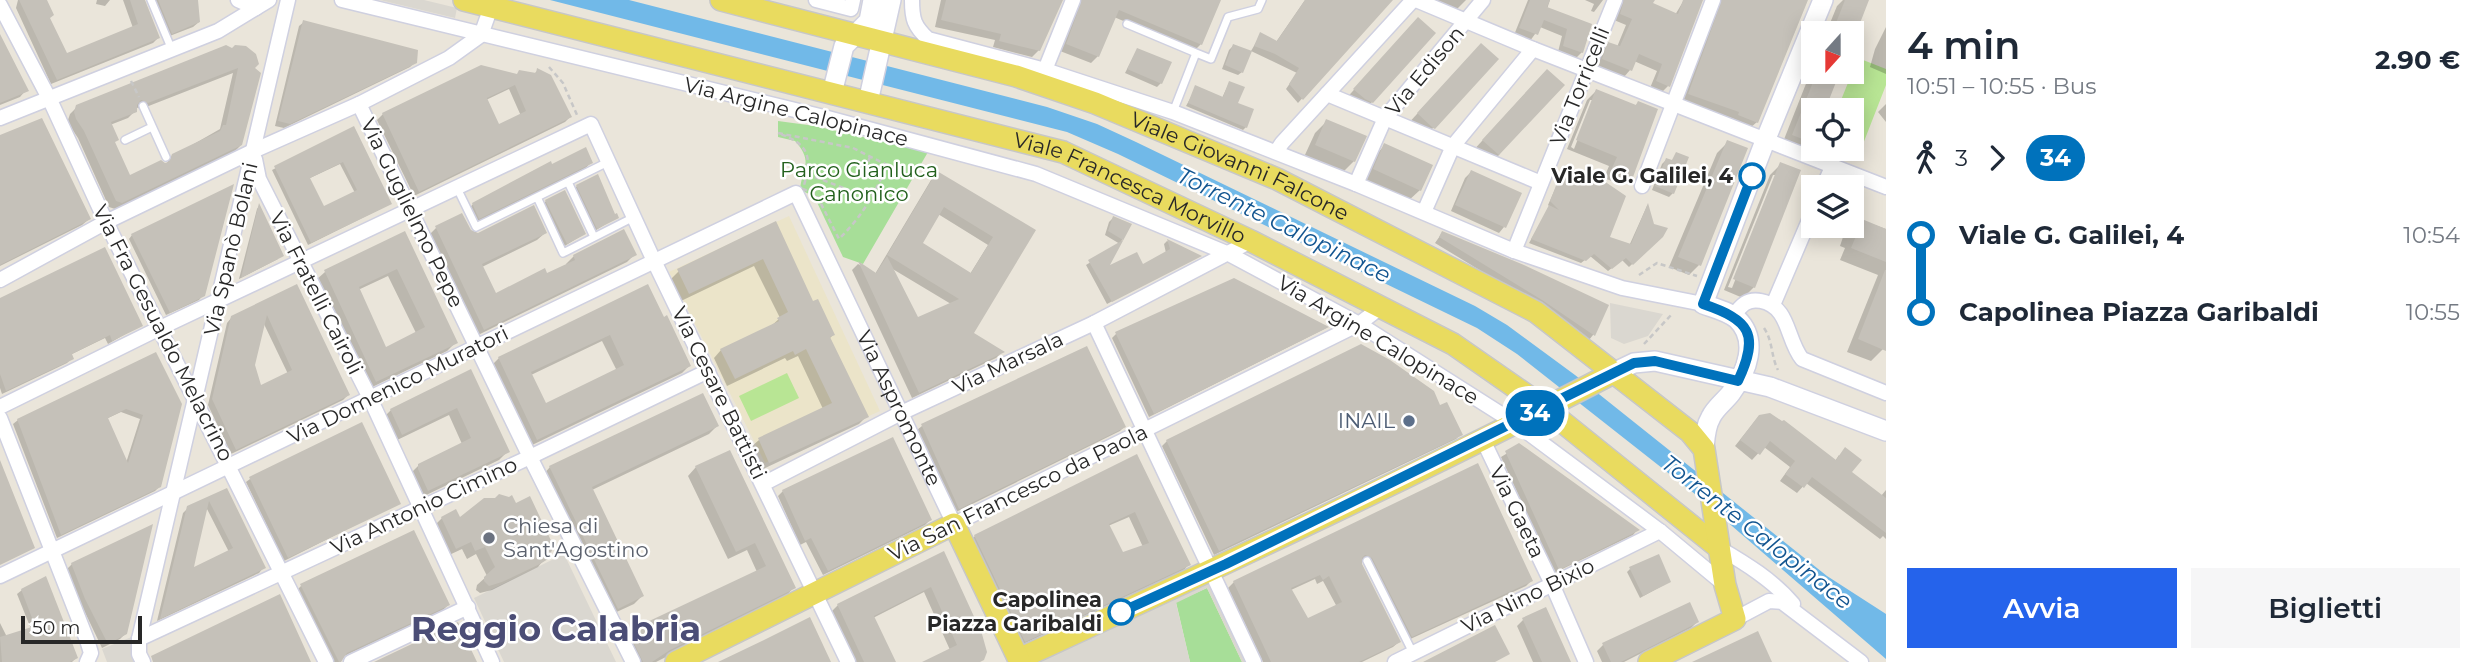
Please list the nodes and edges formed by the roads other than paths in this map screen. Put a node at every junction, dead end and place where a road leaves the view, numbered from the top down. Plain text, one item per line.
1 (150, 0) edge
2 (238, 0) edge
3 (288, 0) edge
4 (342, 0) edge
5 (464, 0) edge
6 (721, 0) edge
7 (816, 0) edge
8 (853, 0) edge
9 (873, 0) edge
10 (891, 0) edge
11 (912, 0) edge
12 (1073, 0) edge
13 (1262, 0) edge
14 (1415, 0) edge
15 (1483, 0) edge
16 (1615, 0) edge
17 (1713, 0) edge
18 (1823, 0) edge
19 (263, 4) edge
20 (0, 5) edge
21 (491, 7) junction
22 (1467, 20) junction
23 (1127, 24) dead end
24 (481, 35) junction
25 (849, 40) junction
26 (881, 47) junction
27 (1533, 49) junction
28 (172, 50) junction
29 (1196, 53) junction
30 (712, 62) junction
31 (1045, 70) junction
32 (1587, 70) junction
33 (833, 87) junction
34 (704, 88) junction
35 (1327, 94) junction
36 (869, 97) junction
37 (50, 100) junction
38 (359, 104) junction
39 (1673, 104) junction
40 (143, 106) dead end
41 (1173, 113) junction
42 (824, 117) junction
43 (0, 118) edge
44 (1385, 118) junction
45 (152, 127) junction
46 (125, 140) dead end
47 (1765, 141) junction
48 (1453, 146) junction
49 (253, 150) junction
50 (1276, 152) junction
51 (166, 157) dead end
52 (608, 162) junction
53 (1832, 167) junction
54 (1828, 175) edge
55 (568, 182) junction
56 (1541, 183) junction
57 (1356, 184) junction
58 (1642, 186) dead end
59 (457, 187) junction
60 (1886, 187) edge
61 (796, 193) joint
62 (537, 197) junction
63 (410, 210) junction
64 (1424, 212) junction
65 (634, 217) junction
66 (106, 222) junction
67 (594, 237) junction
68 (1802, 238) edge
69 (1251, 240) junction
70 (1514, 251) junction
71 (1229, 254) junction
72 (654, 261) junction
73 (301, 262) junction
74 (0, 280) edge
75 (219, 300) junction
76 (1703, 304) junction
77 (1773, 305) junction
78 (1381, 307) junction
79 (1733, 316) junction
80 (1094, 323) junction
81 (1359, 324) junction
82 (160, 328) junction
83 (477, 346) junction
84 (708, 371) junction
85 (1606, 376) junction
86 (1738, 381) junction
87 (1886, 393) edge
88 (370, 398) junction
89 (196, 400) junction
90 (1553, 404) junction
91 (0, 407) edge
92 (901, 413) junction
93 (0, 418) edge
94 (1515, 423) junction
95 (1145, 430) junction
96 (1886, 431) edge
97 (1482, 438) junction
98 (1704, 449) junction
99 (530, 457) junction
100 (229, 466) junction
101 (763, 484) junction
102 (173, 493) junction
103 (420, 508) junction
104 (954, 524) junction
105 (1660, 531) junction
106 (1718, 538) junction
107 (52, 551) junction
108 (1367, 561) dead end
109 (1212, 570) junction
110 (280, 574) junction
111 (0, 576) edge
112 (1552, 584) junction
113 (1725, 585) junction
114 (814, 594) junction
115 (467, 607) junction
116 (1735, 619) junction
117 (1808, 621) junction
118 (139, 639) junction
119 (1413, 653) junction
120 (1017, 661) edge
121 (87, 662) edge
122 (143, 662) edge
123 (326, 662) edge
124 (351, 662) edge
125 (492, 662) edge
126 (632, 662) edge
127 (676, 662) edge
128 (848, 662) edge
129 (1254, 662) edge
130 (1395, 662) edge
131 (1586, 662) edge
132 (1649, 662) edge
133 (1861, 662) edge

1 - 28 lane
2 - 19 street
3 - 49 street, Via Spanò Bolani
4 - 24 street, Via Argine Calopinace
5 - 21 main road, Viale Francesca Morvillo
6 - 25 main road, Viale Giovanni Falcone
7 - 8 street
9 - 25 street
10 - 26 street
11 - 31 street
12 - 31 street
13 - 29 lane
14 - 22 street
14 - 35 street
15 - 22 street, Via Edison
16 - 32 street, Via Torricelli
17 - 39 street
18 - 47 street
19 - 28 street
20 - 37 street, Via Fra Gesualdo Melacrino
21 - 24 street
21 - 30 main road, Viale Francesca Morvillo
22 - 27 street
22 - 44 street, Via Edison
23 - 29 lane
24 - 34 street, Via Argine Calopinace
24 - 38 street
25 - 26 main road, Viale Giovanni Falcone
25 - 33 street
26 - 36 street
26 - 85 main road, Viale Giovanni Falcone
27 - 32 street
27 - 48 street
28 - 37 street
29 - 41 lane
30 - 33 main road, Viale Francesca Morvillo
30 - 34 street
31 - 41 street
32 - 39 street
32 - 56 street, Via Torricelli
33 - 36 main road, Viale Francesca Morvillo
33 - 42 street
34 - 42 street, Via Argine Calopinace
35 - 44 street
35 - 50 street
36 - 69 main road, Viale Francesca Morvillo
37 - 43 street
37 - 66 street, Via Fra Gesualdo Melacrino
38 - 49 street
38 - 63 street, Via Guglielmo Pepe
39 - 47 street
39 - 58 street
40 - 45 lane
41 - 50 street
42 - 71 street, Via Argine Calopinace
44 - 48 street
44 - 57 street, Via Edison
45 - 46 lane
45 - 51 lane
47 - 53 street
47 - 76 street
48 - 56 street
48 - 64 street
49 - 66 street
49 - 73 street, Via Fratelli Cairoli
49 - 75 street, Via Spanò Bolani
50 - 57 street
52 - 55 lane
52 - 59 street, Via Cesare Battisti
52 - 65 street, Via Cesare Battisti
53 - 54 street
53 - 60 street
55 - 62 lane
55 - 67 lane
56 - 70 street, Via Torricelli
57 - 64 street
59 - 62 lane
59 - 63 street
61 - 72 street, Via Domenico Muratori
61 - 92 street, Via Aspromonte
62 - 67 lane
63 - 73 street
63 - 83 street, Via Guglielmo Pepe
64 - 70 street
65 - 67 lane
65 - 72 street, Via Cesare Battisti
66 - 74 street
66 - 82 street, Via Fra Gesualdo Melacrino
68 - 77 street
69 - 71 street, Via Marsala
69 - 78 main road, Viale Francesca Morvillo
70 - 76 street
71 - 80 street, Via Marsala
71 - 81 street, Via Argine Calopinace
72 - 83 street, Via Domenico Muratori
72 - 84 street, Via Cesare Battisti
73 - 75 street
73 - 88 street, Via Fratelli Cairoli
75 - 82 street
75 - 89 street, Via Spanò Bolani
76 - 79 street
77 - 79 street
77 - 87 street
78 - 81 street, Via San Francesco da Paola
78 - 90 main road, Viale Francesca Morvillo
79 - 86 street
80 - 92 street, Via Marsala
80 - 95 street
81 - 94 street, Via Argine Calopinace
81 - 95 street, Via San Francesco da Paola
82 - 89 street, Via Fra Gesualdo Melacrino
82 - 91 street
83 - 88 street, Via Domenico Muratori
83 - 99 street, Via Guglielmo Pepe
84 - 99 street, Via Antonio Cimino
84 - 101 street, Via Cesare Battisti
85 - 86 street
85 - 90 main road
85 - 98 main road, Viale Giovanni Falcone
86 - 96 street
86 - 98 street
88 - 100 street, Via Domenico Muratori
88 - 103 street, Via Fratelli Cairoli
89 - 100 street, Via Fra Gesualdo Melacrino
89 - 102 street, Via Spanò Bolani
90 - 94 main road
90 - 106 main road, Viale Francesca Morvillo
92 - 101 street, Via Marsala
92 - 104 street, Via Aspromonte
93 - 107 street
94 - 97 main road
94 - 105 street, Via Argine Calopinace
95 - 104 street, Via San Francesco da Paola
95 - 109 street
97 - 109 main road
97 - 112 street, Via Gaeta
98 - 106 main road
99 - 103 street, Via Antonio Cimino
99 - 126 street, Via Guglielmo Pepe
100 - 102 street, Via Domenico Muratori
100 - 110 street, Via Fra Gesualdo Melacrino
101 - 114 street, Via Cesare Battisti
102 - 107 street, Via Domenico Muratori
102 - 118 street, Via Spanò Bolani
103 - 110 street, Via Antonio Cimino
103 - 115 street, Via Fratelli Cairoli
104 - 114 main road, Via San Francesco da Paola
104 - 120 main road, Via Aspromonte
105 - 112 street, Via Nino Bixio
105 - 113 street, Via Argine Calopinace
106 - 113 main road
106 - 117 street
107 - 111 street, Via Domenico Muratori
107 - 121 street
108 - 119 lane
109 - 120 main road
109 - 129 street
110 - 118 street, Via Antonio Cimino
110 - 123 street, Via Fra Gesualdo Melacrino
112 - 119 street, Via Nino Bixio
112 - 131 street, Via Gaeta
113 - 116 main road
114 - 127 main road, Via San Francesco da Paola
114 - 128 street, Via Cesare Battisti
115 - 124 street
115 - 125 street, Via Fratelli Cairoli
116 - 117 street
116 - 132 main road
117 - 133 street
118 - 122 street, Via Spanò Bolani
119 - 130 street, Via Nino Bixio

